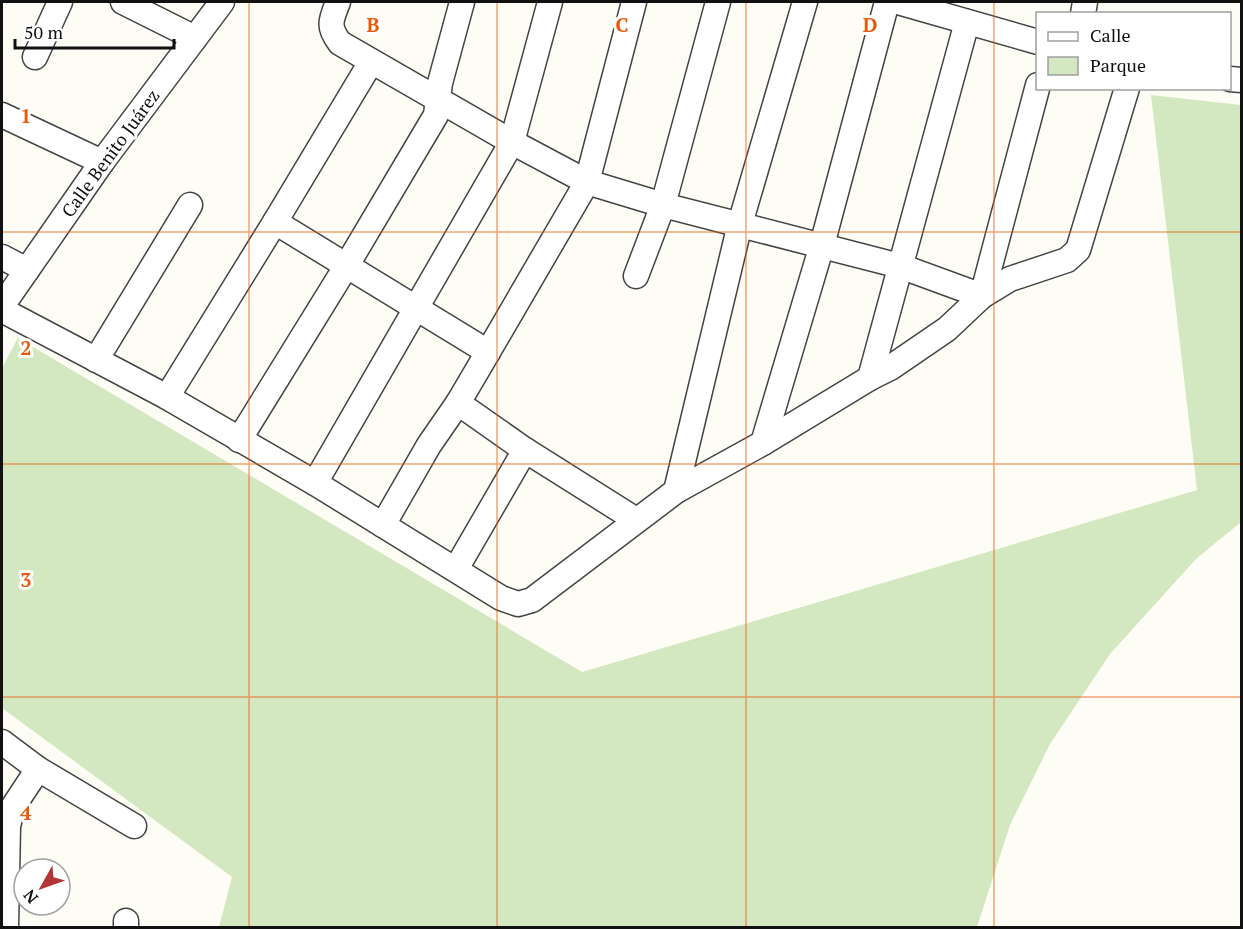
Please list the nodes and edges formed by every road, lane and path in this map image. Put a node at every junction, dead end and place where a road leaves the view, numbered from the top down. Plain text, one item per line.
1 (60, 2) edge
2 (123, 2) edge
3 (222, 2) edge
4 (338, 2) edge
5 (462, 2) edge
6 (550, 2) edge
7 (634, 2) edge
8 (718, 2) edge
9 (806, 2) edge
10 (887, 2) edge
11 (898, 2) edge
12 (932, 6) edge
13 (967, 22) junction
14 (195, 38) junction
15 (1036, 41) edge
16 (35, 57) dead end
17 (371, 62) junction
18 (1037, 90) edge
19 (1126, 90) edge
20 (437, 99) junction
21 (2, 115) edge
22 (512, 142) junction
23 (102, 162) junction
24 (587, 182) junction
25 (190, 205) dead end
26 (663, 206) junction
27 (275, 222) junction
28 (740, 224) junction
29 (822, 245) junction
30 (2, 257) edge
31 (347, 265) junction
32 (900, 266) junction
33 (27, 270) junction
34 (636, 276) dead end
35 (982, 296) junction
36 (2, 308) edge
37 (418, 308) junction
38 (488, 352) junction
39 (96, 360) junction
40 (870, 378) junction
41 (167, 397) junction
42 (458, 403) junction
43 (239, 440) junction
44 (763, 443) junction
45 (525, 450) junction
46 (315, 483) junction
47 (676, 491) junction
48 (636, 520) junction
49 (383, 525) junction
50 (456, 569) junction
51 (2, 742) edge
52 (38, 768) junction
53 (134, 826) dead end
54 (6, 927) edge

1 - 16 street
2 - 14 street
3 - 14 street, Calle Benito Juárez
4 - 17 street
5 - 20 street
6 - 22 street
7 - 24 street
8 - 26 street
9 - 28 street
10 - 29 street
11 - 12 street
12 - 13 street
13 - 15 street
13 - 32 street
14 - 23 street, Calle Benito Juárez
17 - 20 street
17 - 27 street
18 - 35 street
19 - 35 street
20 - 22 street
20 - 31 street
21 - 23 street
22 - 24 street
22 - 37 street
23 - 33 street, Calle Benito Juárez
24 - 26 street
24 - 38 street
25 - 39 street
26 - 28 street
26 - 34 street
27 - 31 street
27 - 41 street
28 - 29 street
28 - 47 street
29 - 32 street
29 - 44 street
30 - 33 street
31 - 37 street
31 - 43 street
32 - 35 street
32 - 40 street
33 - 36 street, Calle Benito Juárez
35 - 40 street
36 - 39 street
37 - 38 street
37 - 46 street
38 - 42 street
39 - 41 street
40 - 44 street
41 - 43 street
42 - 45 street
42 - 49 street
43 - 46 street
44 - 47 street
45 - 48 street
45 - 50 street
46 - 49 street
47 - 48 street
48 - 50 street
49 - 50 street
51 - 52 street
52 - 53 street
52 - 54 street

